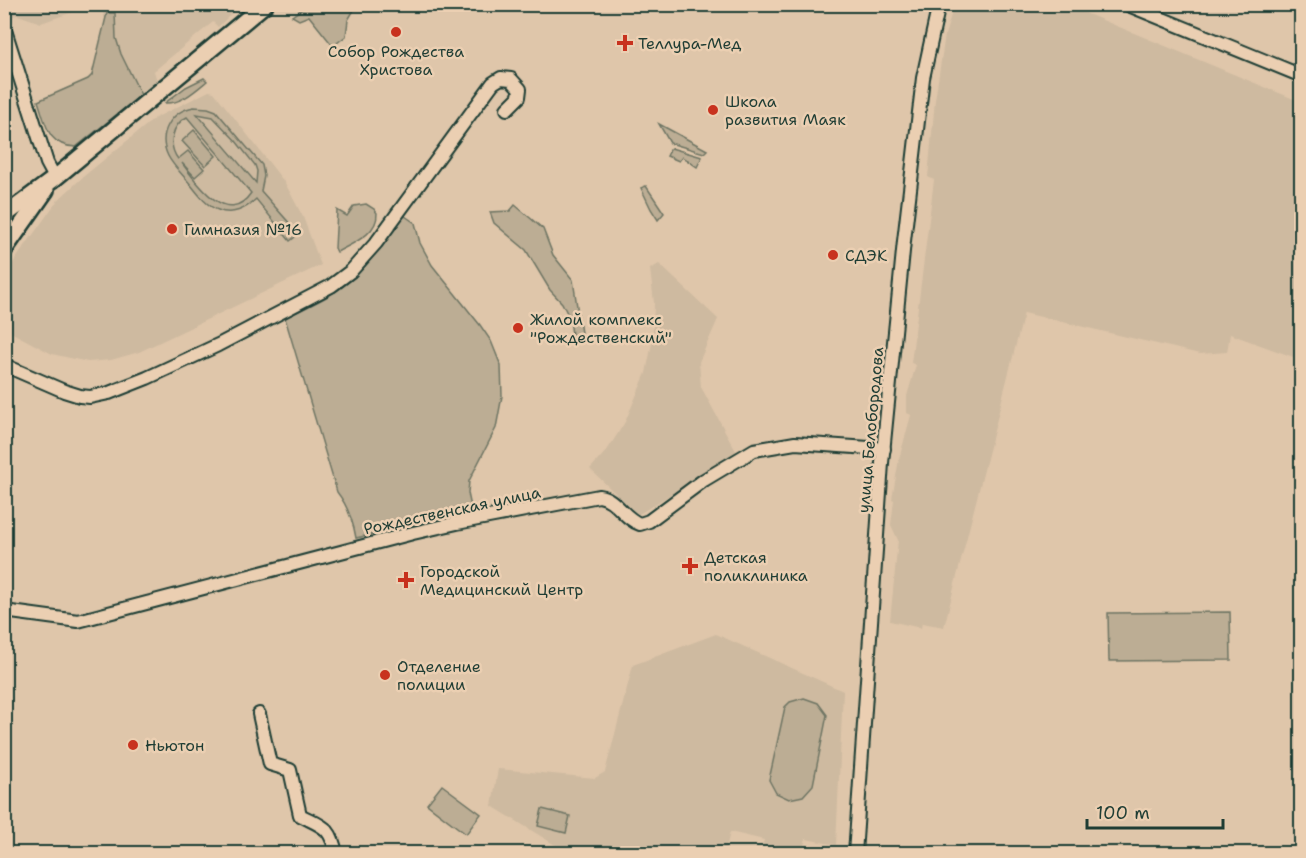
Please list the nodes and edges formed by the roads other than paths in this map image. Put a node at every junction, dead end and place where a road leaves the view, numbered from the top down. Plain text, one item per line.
1 (265, 4) edge
2 (1126, 4) edge
3 (938, 7) edge
4 (4, 27) edge
5 (1302, 76) edge
6 (507, 109) dead end
7 (55, 178) junction
8 (4, 216) edge
9 (4, 250) edge
10 (4, 365) edge
11 (884, 449) junction
12 (4, 611) edge
13 (259, 714) dead end
14 (336, 854) edge
15 (855, 854) edge

1 - 7 main road
2 - 5 street
3 - 11 street, улица Белобородова
4 - 7 street
6 - 10 street
7 - 8 main road
7 - 9 main road
11 - 12 street, Рождественская улица
11 - 15 street, улица Белобородова
13 - 14 street

